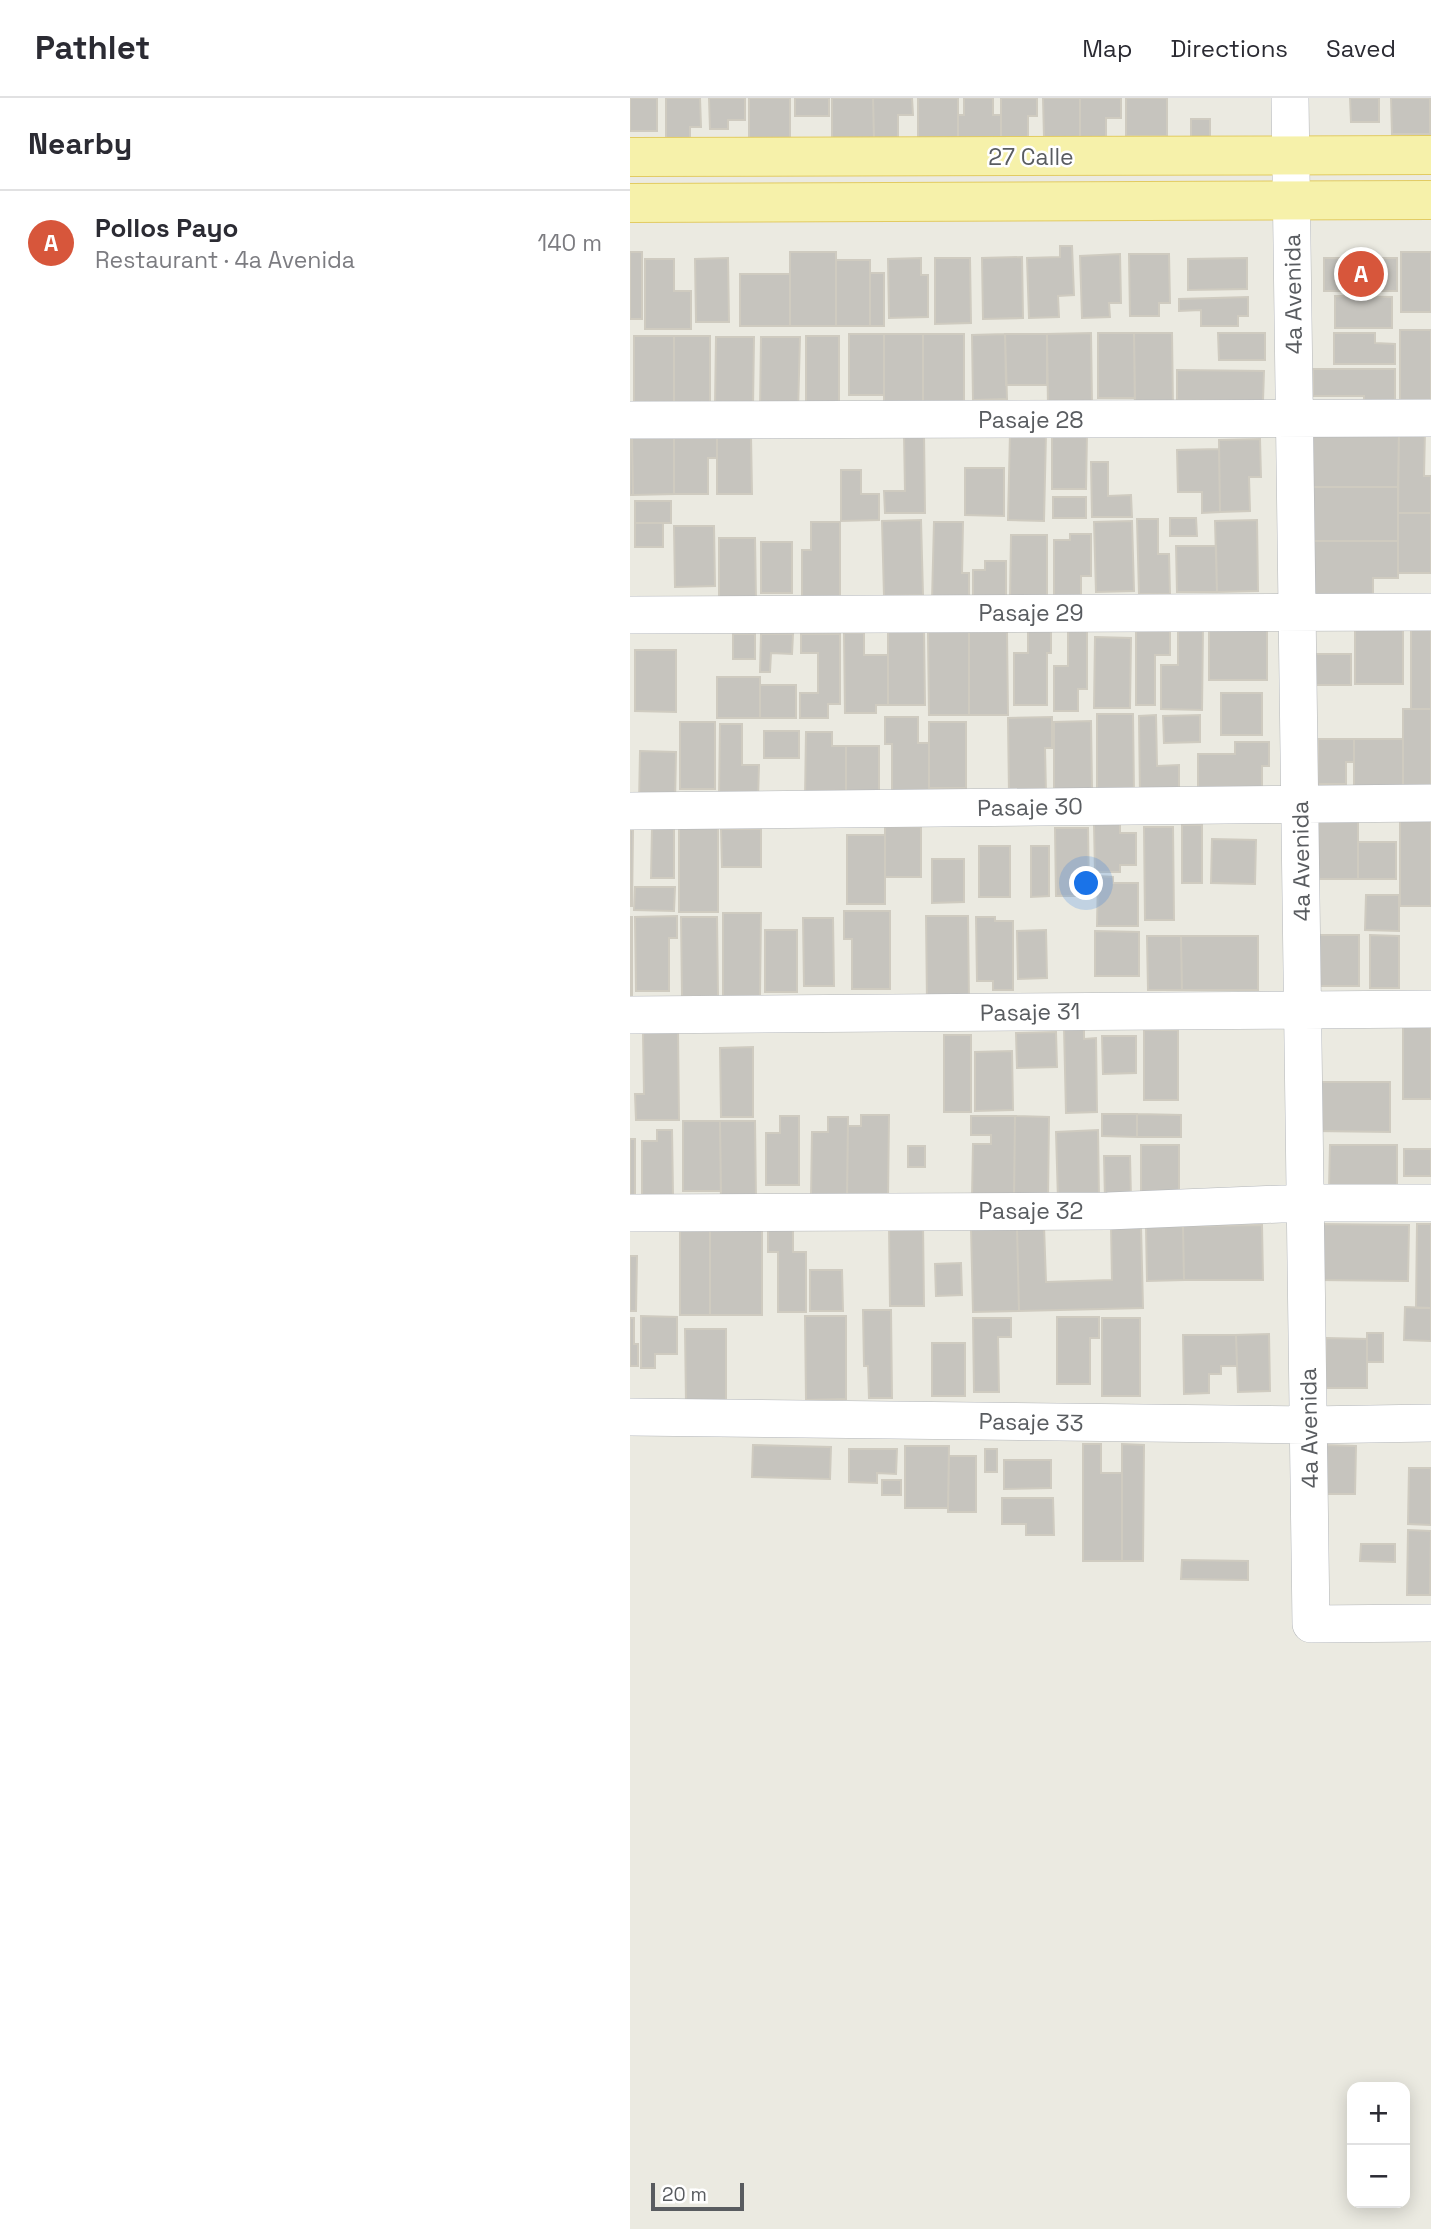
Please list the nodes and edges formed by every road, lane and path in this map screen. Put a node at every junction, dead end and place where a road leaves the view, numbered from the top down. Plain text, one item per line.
1 (1290, 98) edge
2 (1431, 155) edge
3 (1290, 156) junction
4 (630, 157) edge
5 (1431, 200) edge
6 (1292, 201) junction
7 (630, 202) edge
8 (1431, 418) edge
9 (1294, 419) junction
10 (630, 420) edge
11 (1431, 611) edge
12 (1297, 612) junction
13 (630, 615) edge
14 (1431, 803) edge
15 (1300, 804) junction
16 (630, 811) edge
17 (1431, 1009) edge
18 (1302, 1010) junction
19 (630, 1015) edge
20 (1306, 1203) junction
21 (1431, 1203) edge
22 (630, 1213) edge
23 (630, 1417) edge
24 (1431, 1423) edge
25 (1308, 1425) junction
26 (1431, 1623) edge

1 - 3 street, 4a Avenida
2 - 3 main road, 27 Calle
3 - 4 main road, 27 Calle
3 - 6 street, 4a Avenida
5 - 6 main road, 27 Calle
6 - 7 main road, 27 Calle
6 - 9 street, 4a Avenida
8 - 9 street, Pasaje 28
9 - 10 street, Pasaje 28
9 - 12 street, 4a Avenida
11 - 12 street, Pasaje 29
12 - 13 street, Pasaje 29
12 - 15 street, 4a Avenida
14 - 15 street, Pasaje 30
15 - 16 street, Pasaje 30
15 - 18 street, 4a Avenida
17 - 18 street, Pasaje 31
18 - 19 street, Pasaje 31
18 - 20 street, 4a Avenida
20 - 21 street, Pasaje 32
20 - 22 street, Pasaje 32
20 - 25 street, 4a Avenida
23 - 25 street, Pasaje 33
24 - 25 street, Pasaje 33
25 - 26 street, 4a Avenida

